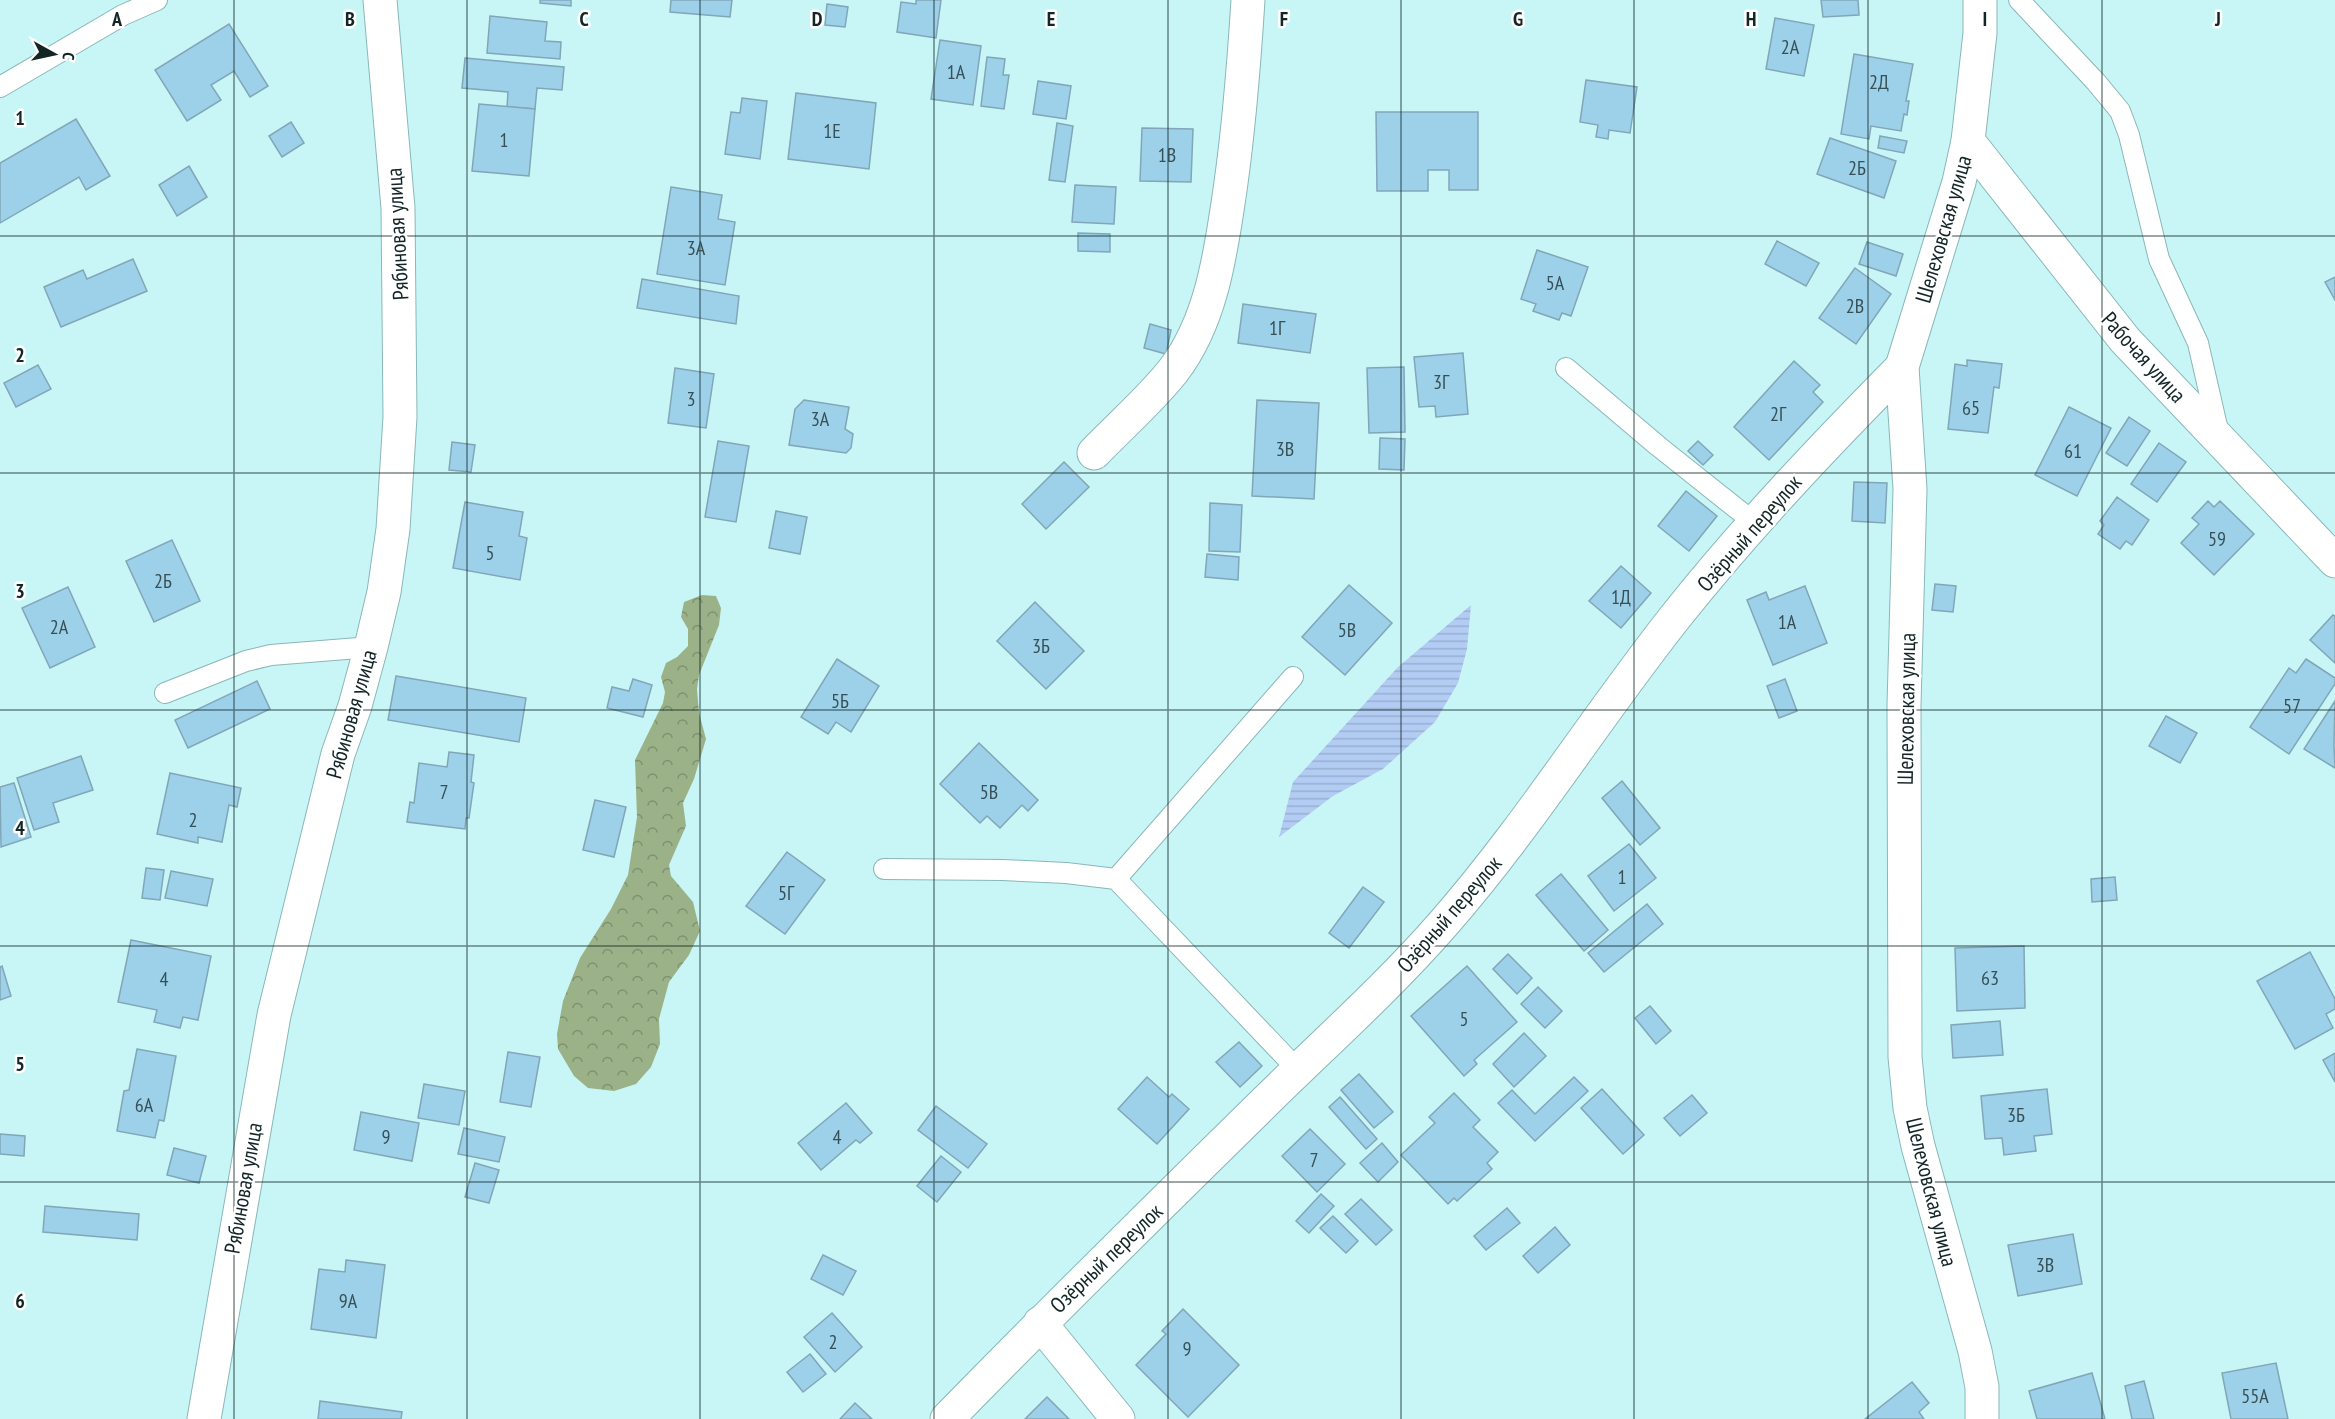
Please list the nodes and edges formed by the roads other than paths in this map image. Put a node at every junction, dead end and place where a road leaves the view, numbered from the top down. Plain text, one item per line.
1 (157, 0) edge
2 (380, 0) edge
3 (1248, 0) edge
4 (1980, 0) edge
5 (2019, 0) edge
6 (0, 87) edge
7 (1968, 141) junction
8 (1902, 367) junction
9 (1566, 368) dead end
10 (2220, 440) junction
11 (1094, 453) dead end
12 (1756, 524) junction
13 (2335, 561) edge
14 (371, 646) junction
15 (1293, 677) dead end
16 (165, 693) dead end
17 (884, 869) dead end
18 (1116, 879) junction
19 (1298, 1070) junction
20 (1040, 1323) junction
21 (204, 1419) edge
22 (947, 1419) edge
23 (1118, 1419) edge
24 (1982, 1419) edge

1 - 6 lane
2 - 14 street, Рябиновая улица
3 - 11 street
4 - 7 street, Шелеховская улица
5 - 10 lane
7 - 8 street, Шелеховская улица
7 - 10 street, Рабочая улица
8 - 12 street, Озёрный переулок
8 - 24 street, Шелеховская улица
9 - 12 lane
10 - 13 street, Рабочая улица
12 - 19 street, Озёрный переулок
14 - 16 lane
14 - 21 street, Рябиновая улица
15 - 18 lane
17 - 18 lane
18 - 19 lane
19 - 20 street, Озёрный переулок
20 - 22 street, Озёрный переулок
20 - 23 street

